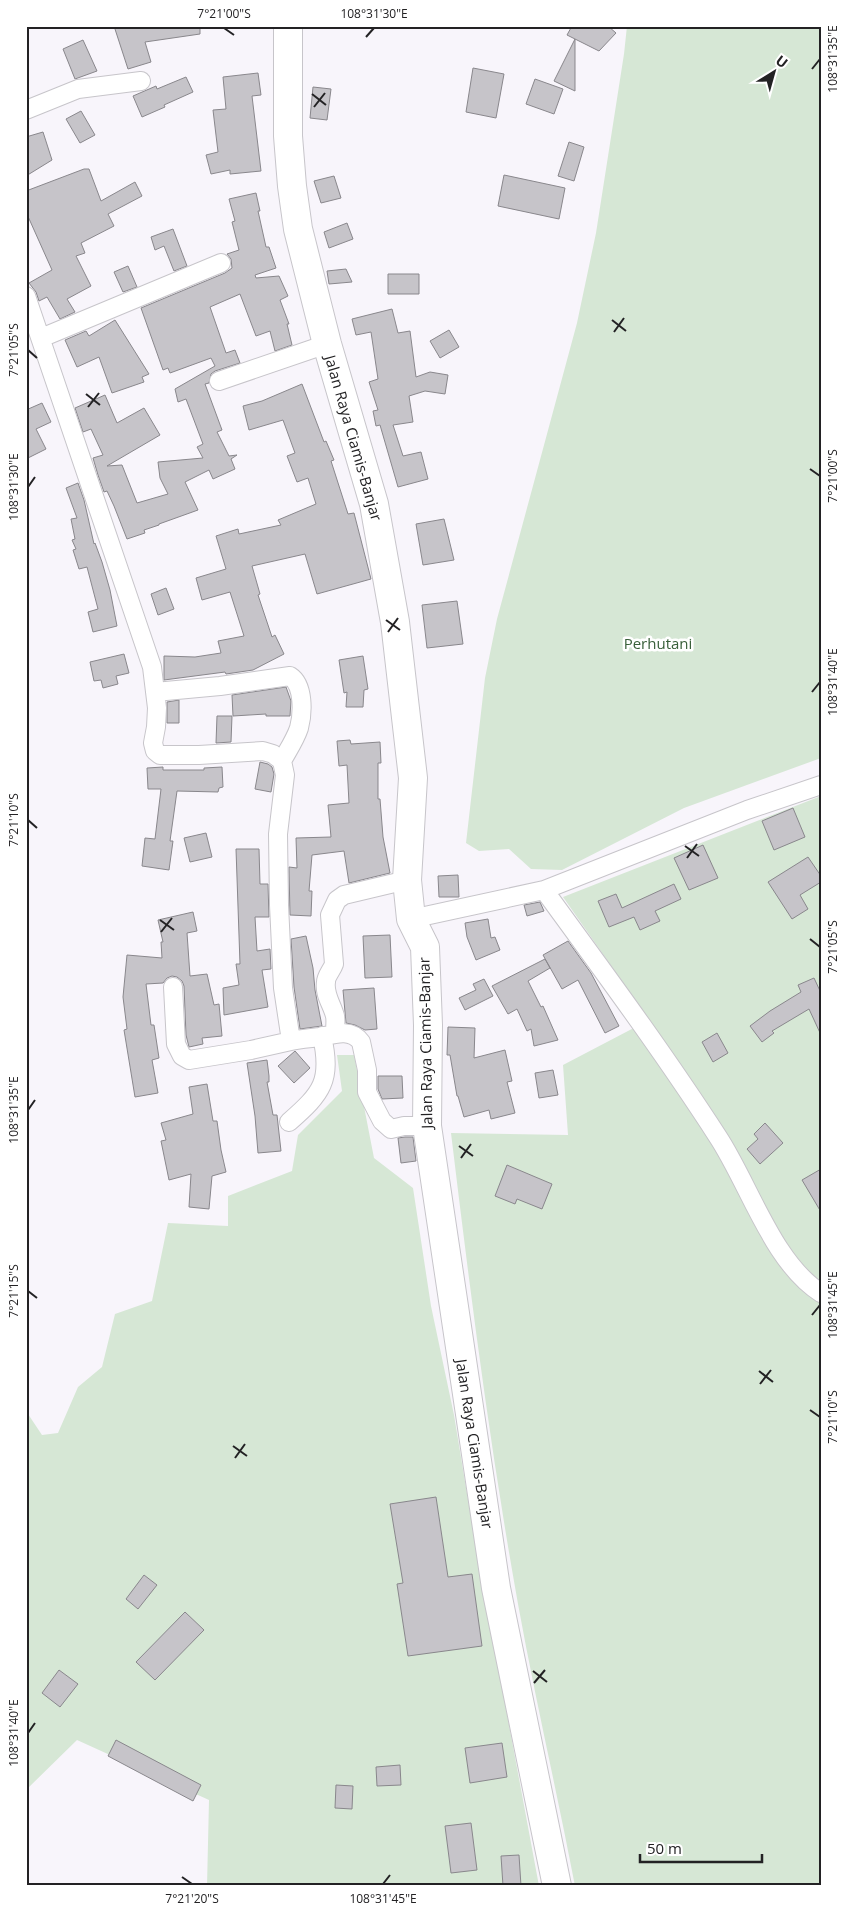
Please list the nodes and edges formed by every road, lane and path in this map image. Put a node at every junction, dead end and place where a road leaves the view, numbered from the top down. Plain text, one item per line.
1 (288, 26) edge
2 (141, 81) dead end
3 (26, 110) edge
4 (221, 263) dead end
5 (26, 296) edge
6 (41, 338) junction
7 (327, 344) junction
8 (219, 381) dead end
9 (155, 692) junction
10 (282, 761) junction
11 (821, 785) edge
12 (407, 880) junction
13 (544, 890) junction
14 (411, 919) junction
15 (173, 987) dead end
16 (328, 1034) junction
17 (291, 1041) junction
18 (289, 1122) dead end
19 (426, 1126) junction
20 (816, 1284) edge
21 (557, 1886) edge

1 - 7 highway, Jalan Raya Ciamis-Banjar
2 - 3 street
4 - 6 street
5 - 6 street
6 - 9 street
7 - 8 street
7 - 12 highway, Jalan Raya Ciamis-Banjar
9 - 10 street
9 - 10 street
10 - 17 street
11 - 13 street
12 - 14 highway, Jalan Raya Ciamis-Banjar
12 - 16 street
13 - 14 street
13 - 20 street
14 - 19 highway, Jalan Raya Ciamis-Banjar
15 - 17 street
16 - 17 street
16 - 18 street
16 - 19 street
19 - 21 highway, Jalan Raya Ciamis-Banjar

